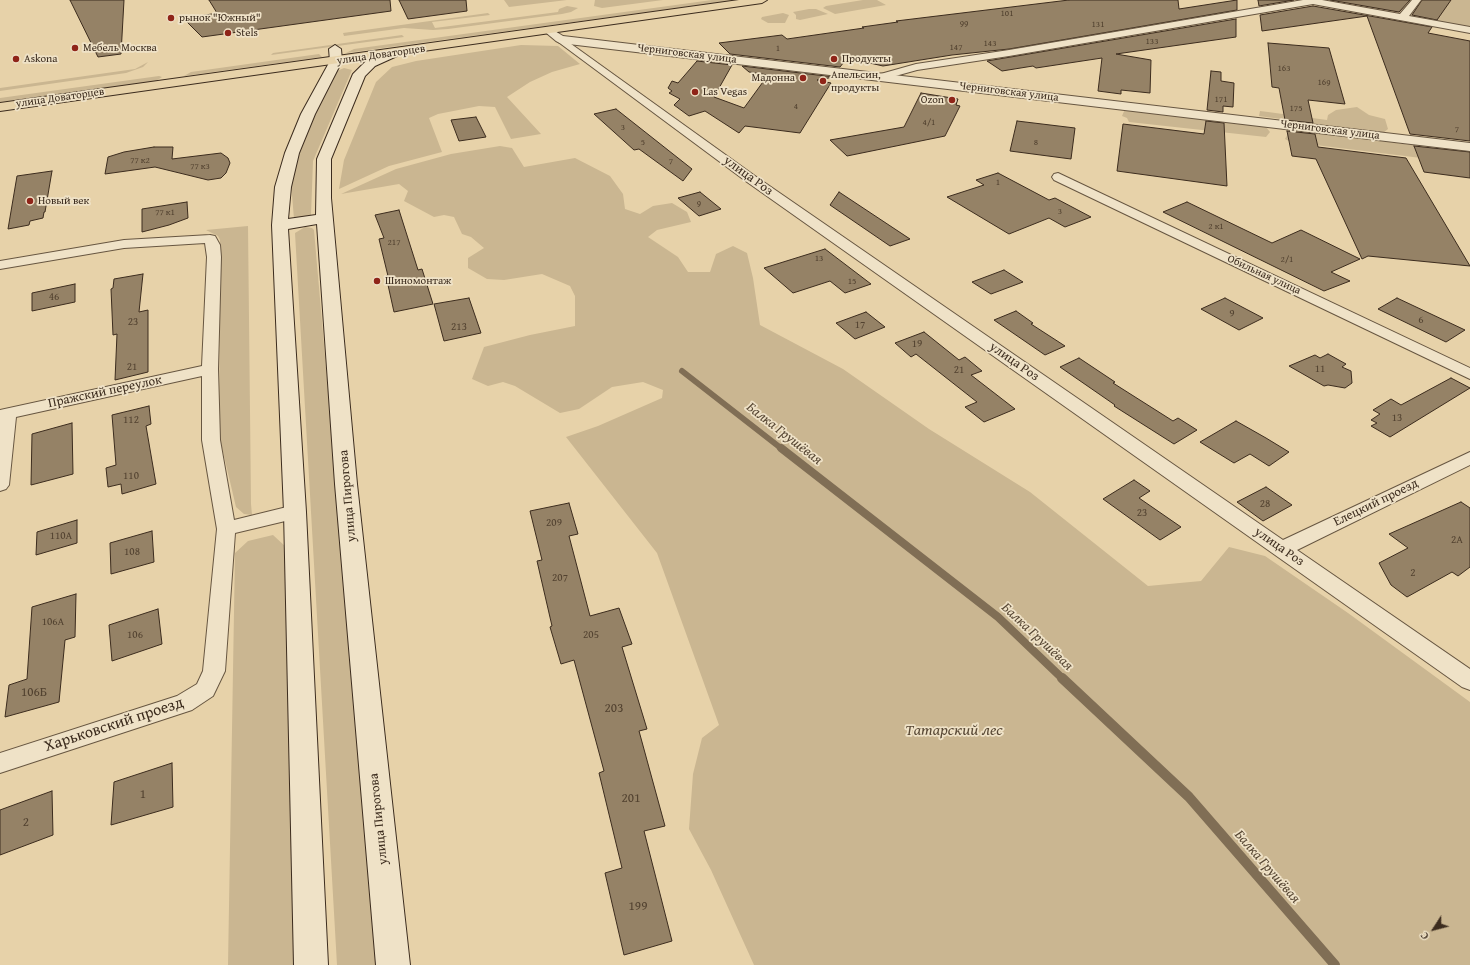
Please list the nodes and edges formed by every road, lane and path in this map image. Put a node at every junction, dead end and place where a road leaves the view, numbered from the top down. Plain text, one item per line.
1 (689, 0) edge
2 (762, 0) edge
3 (1417, 0) edge
4 (1305, 1) edge
5 (1403, 18) junction
6 (1470, 30) edge
7 (555, 35) junction
8 (430, 36) dead end
9 (350, 47) dead end
10 (320, 51) dead end
11 (393, 53) junction
12 (335, 55) junction
13 (881, 77) junction
14 (0, 107) edge
15 (1470, 147) edge
16 (1058, 177) dead end
17 (325, 218) junction
18 (280, 225) junction
19 (0, 265) edge
20 (210, 369) junction
21 (1470, 374) edge
22 (4, 414) edge
23 (1470, 458) edge
24 (0, 485) edge
25 (295, 512) junction
26 (226, 529) junction
27 (1282, 549) junction
28 (1470, 681) edge
29 (0, 763) edge
30 (311, 965) edge
31 (393, 965) edge

1 - 8 main road, улица Доваторцев
2 - 7 main road, улица Доваторцев
3 - 5 street
4 - 5 street
4 - 13 street
5 - 6 street
7 - 11 main road, улица Доваторцев
7 - 13 main road, Черниговская улица
7 - 27 street, улица Роз
9 - 12 main road, улица Доваторцев
10 - 12 main road, улица Доваторцев
11 - 12 main road, улица Доваторцев
11 - 17 main road, улица Пирогова
12 - 14 main road, улица Доваторцев
12 - 18 main road
13 - 15 main road, Черниговская улица
16 - 21 street, Обильная улица
17 - 18 main road
17 - 31 main road, улица Пирогова
18 - 25 main road
19 - 20 street
20 - 22 street, Пражский переулок
20 - 26 street
22 - 24 street
23 - 27 street, Елецкий проезд
25 - 26 street
25 - 30 main road
26 - 29 street, Харьковский проезд
27 - 28 street, улица Роз

